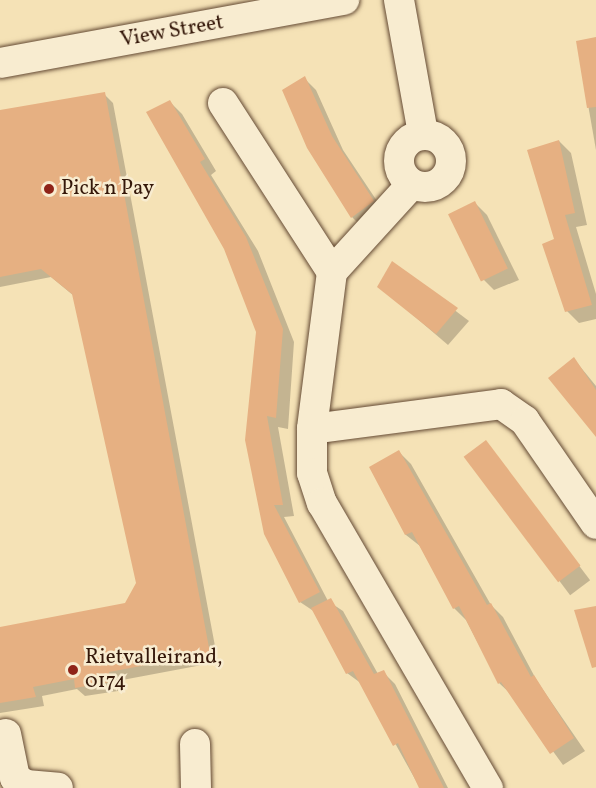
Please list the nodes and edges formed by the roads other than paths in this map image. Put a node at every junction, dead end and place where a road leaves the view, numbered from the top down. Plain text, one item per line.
1 (344, 0) edge
2 (399, 0) edge
3 (0, 63) edge
4 (223, 103) dead end
5 (423, 134) junction
6 (412, 184) junction
7 (332, 272) junction
8 (312, 429) junction
9 (596, 524) edge
10 (6, 734) dead end
11 (195, 744) dead end
12 (58, 788) edge
13 (195, 788) edge
14 (488, 788) edge

1 - 3 street, View Street
2 - 5 street
4 - 7 street
5 - 6 street
5 - 6 street
6 - 7 street
7 - 8 street
8 - 9 street
8 - 14 street
10 - 12 street
11 - 13 street

